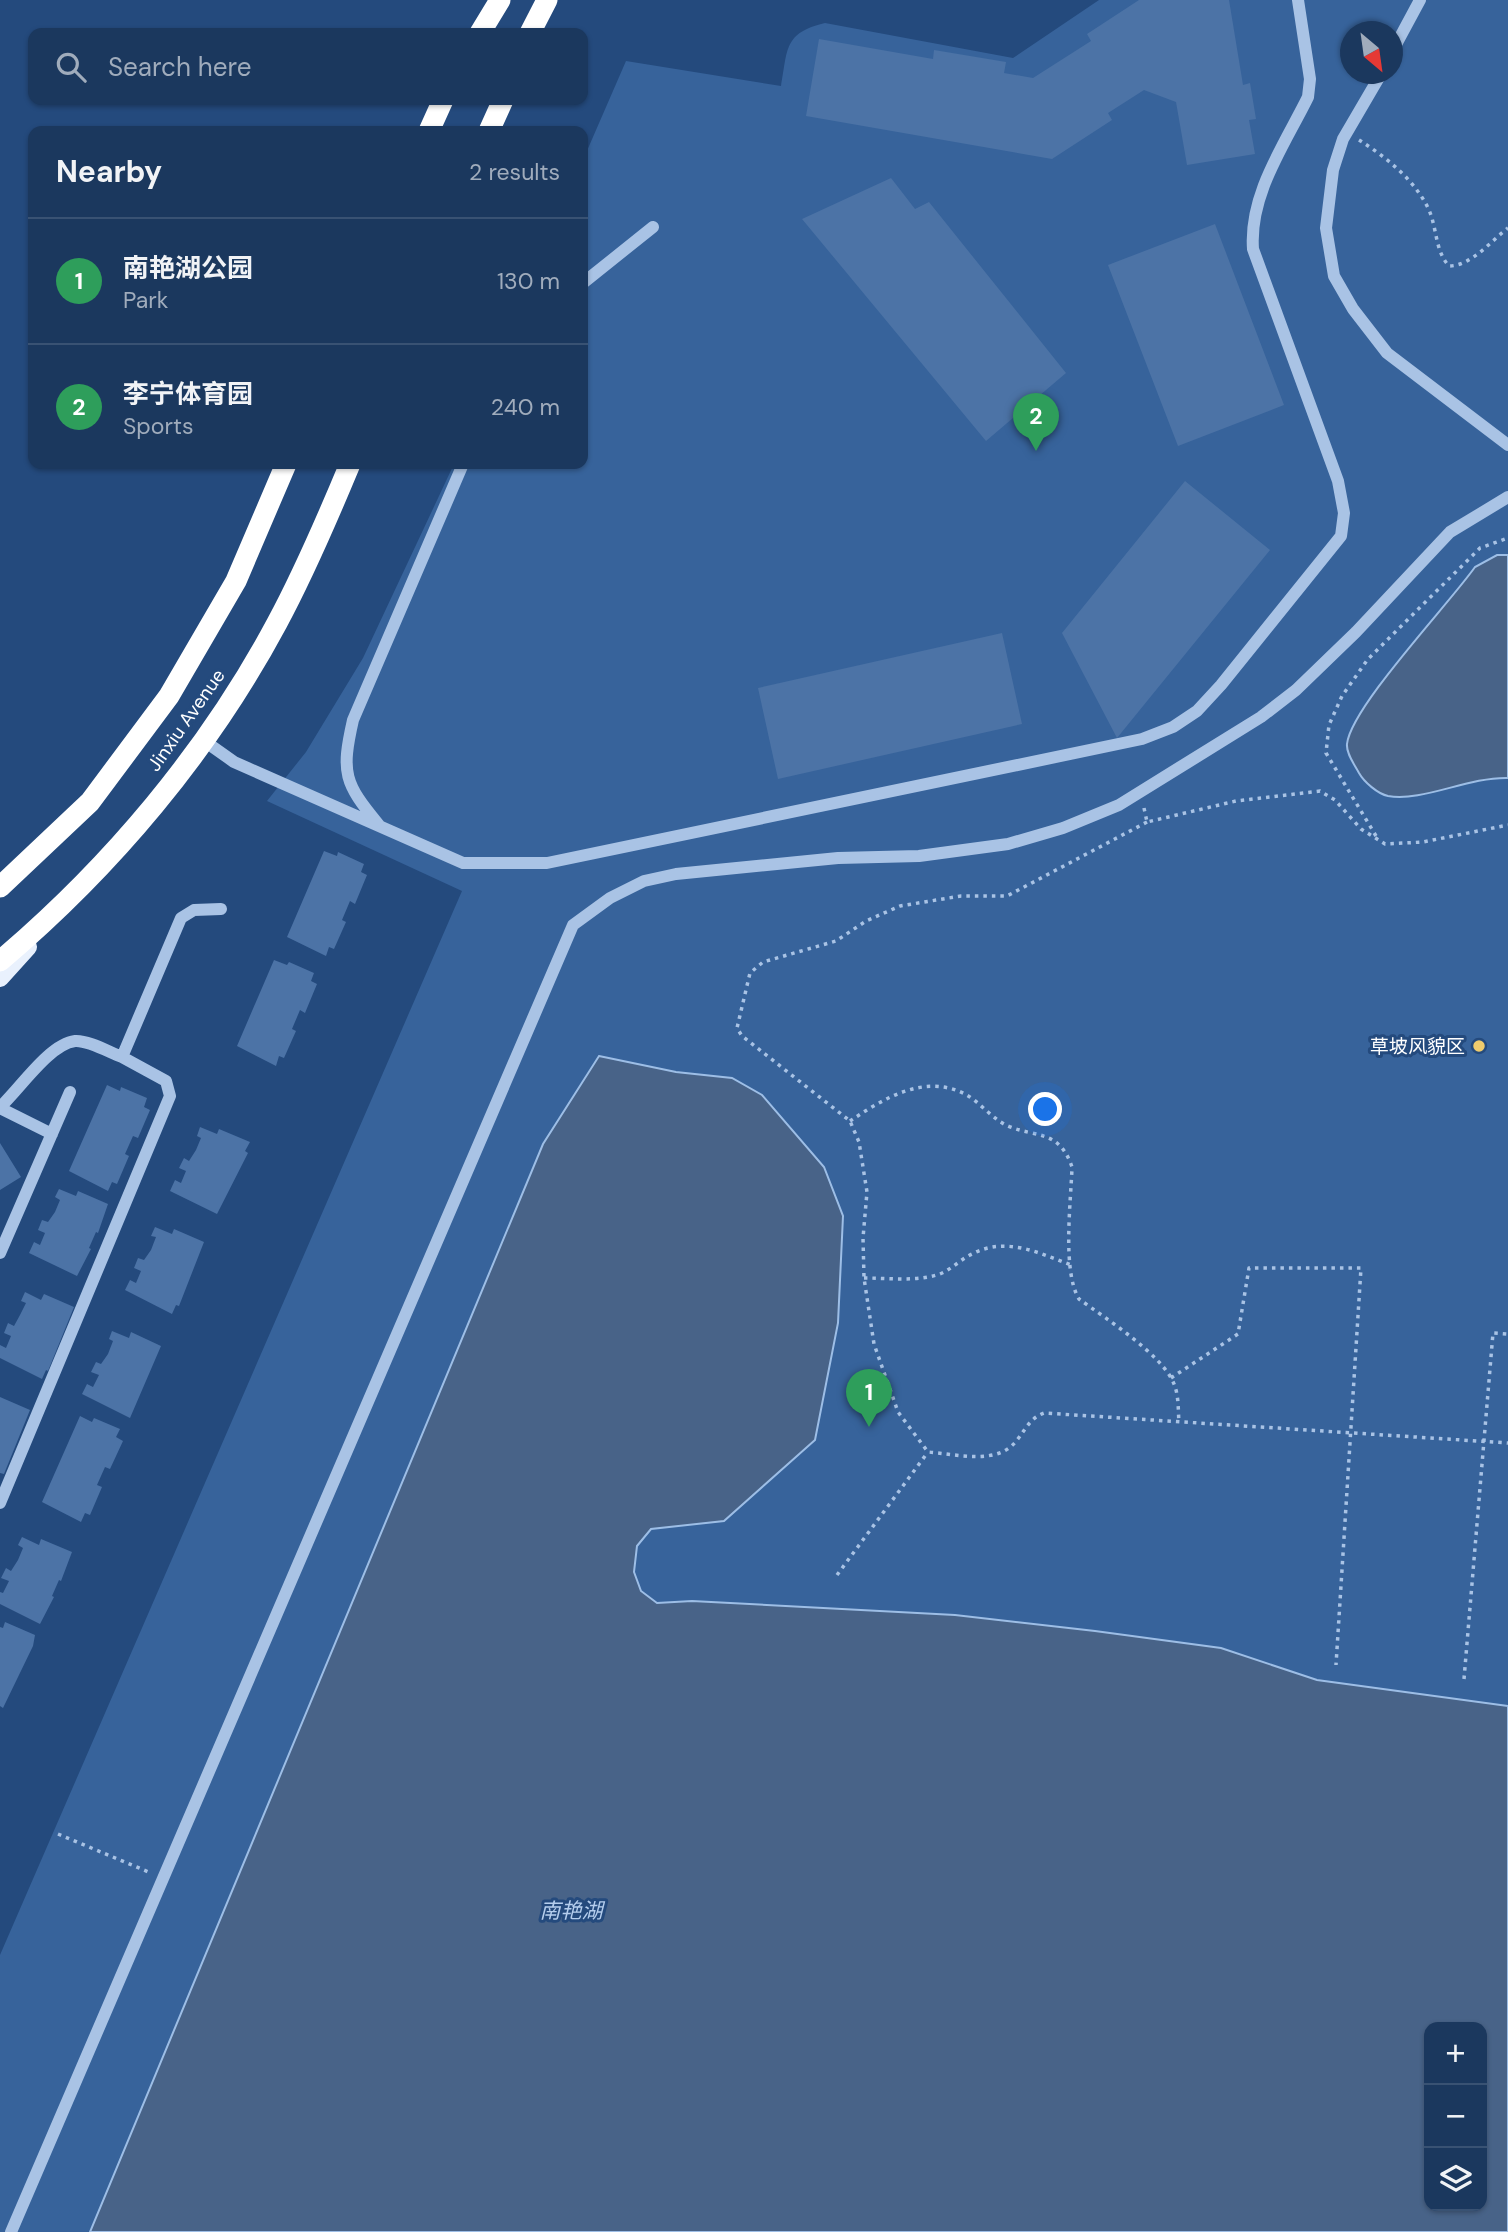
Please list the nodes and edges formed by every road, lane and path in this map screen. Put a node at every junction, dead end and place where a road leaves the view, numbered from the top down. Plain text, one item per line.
1 (500, 0) edge
2 (547, 0) edge
3 (1298, 0) edge
4 (1420, 0) edge
5 (483, 28) edge
6 (533, 28) edge
7 (1403, 32) edge
8 (1375, 84) edge
9 (441, 105) edge
10 (501, 105) edge
11 (431, 126) edge
12 (491, 126) edge
13 (1347, 132) junction
14 (653, 227) dead end
15 (1508, 228) edge
16 (588, 279) edge
17 (1508, 445) edge
18 (284, 469) edge
19 (348, 469) edge
20 (461, 469) edge
21 (1508, 496) edge
22 (1508, 538) edge
23 (203, 740) junction
24 (1140, 792) junction
25 (1147, 822) junction
26 (1508, 825) edge
27 (382, 828) junction
28 (1378, 839) junction
29 (0, 887) edge
30 (220, 909) dead end
31 (58, 912) junction
32 (0, 961) edge
33 (0, 978) edge
34 (122, 1057) junction
35 (70, 1092) dead end
36 (0, 1107) edge
37 (850, 1121) junction
38 (52, 1134) junction
39 (0, 1253) edge
40 (1071, 1265) junction
41 (864, 1278) junction
42 (1508, 1334) edge
43 (1171, 1377) junction
44 (1179, 1423) junction
45 (1350, 1433) junction
46 (1483, 1441) junction
47 (1508, 1443) edge
48 (928, 1452) junction
49 (0, 1503) edge
50 (837, 1575) dead end
51 (1336, 1665) dead end
52 (1464, 1679) dead end
53 (58, 1833) dead end
54 (163, 1878) junction
55 (11, 2232) edge

1 - 5 highway
2 - 6 highway
3 - 27 lane
4 - 7 lane
8 - 13 lane
9 - 11 highway
10 - 12 highway
13 - 15 path
13 - 17 lane
14 - 16 lane
18 - 29 highway, Jinxiu Avenue
19 - 23 highway, Jinxiu Avenue
20 - 27 lane
21 - 24 lane
22 - 28 path
23 - 27 lane
23 - 31 highway, Jinxiu Avenue
24 - 25 path
24 - 54 lane
25 - 28 path
25 - 37 path
26 - 28 path
30 - 34 lane
31 - 32 highway, Jinxiu Avenue
31 - 33 main road
34 - 36 lane
34 - 49 lane
35 - 38 lane
36 - 38 lane
37 - 40 path
37 - 41 path
38 - 39 lane
40 - 41 path
40 - 43 path
41 - 48 path
42 - 46 path
43 - 44 path
43 - 45 path
44 - 45 path
44 - 48 path
45 - 46 path
45 - 51 path
46 - 47 path
46 - 52 path
48 - 50 path
53 - 54 path
54 - 55 lane

